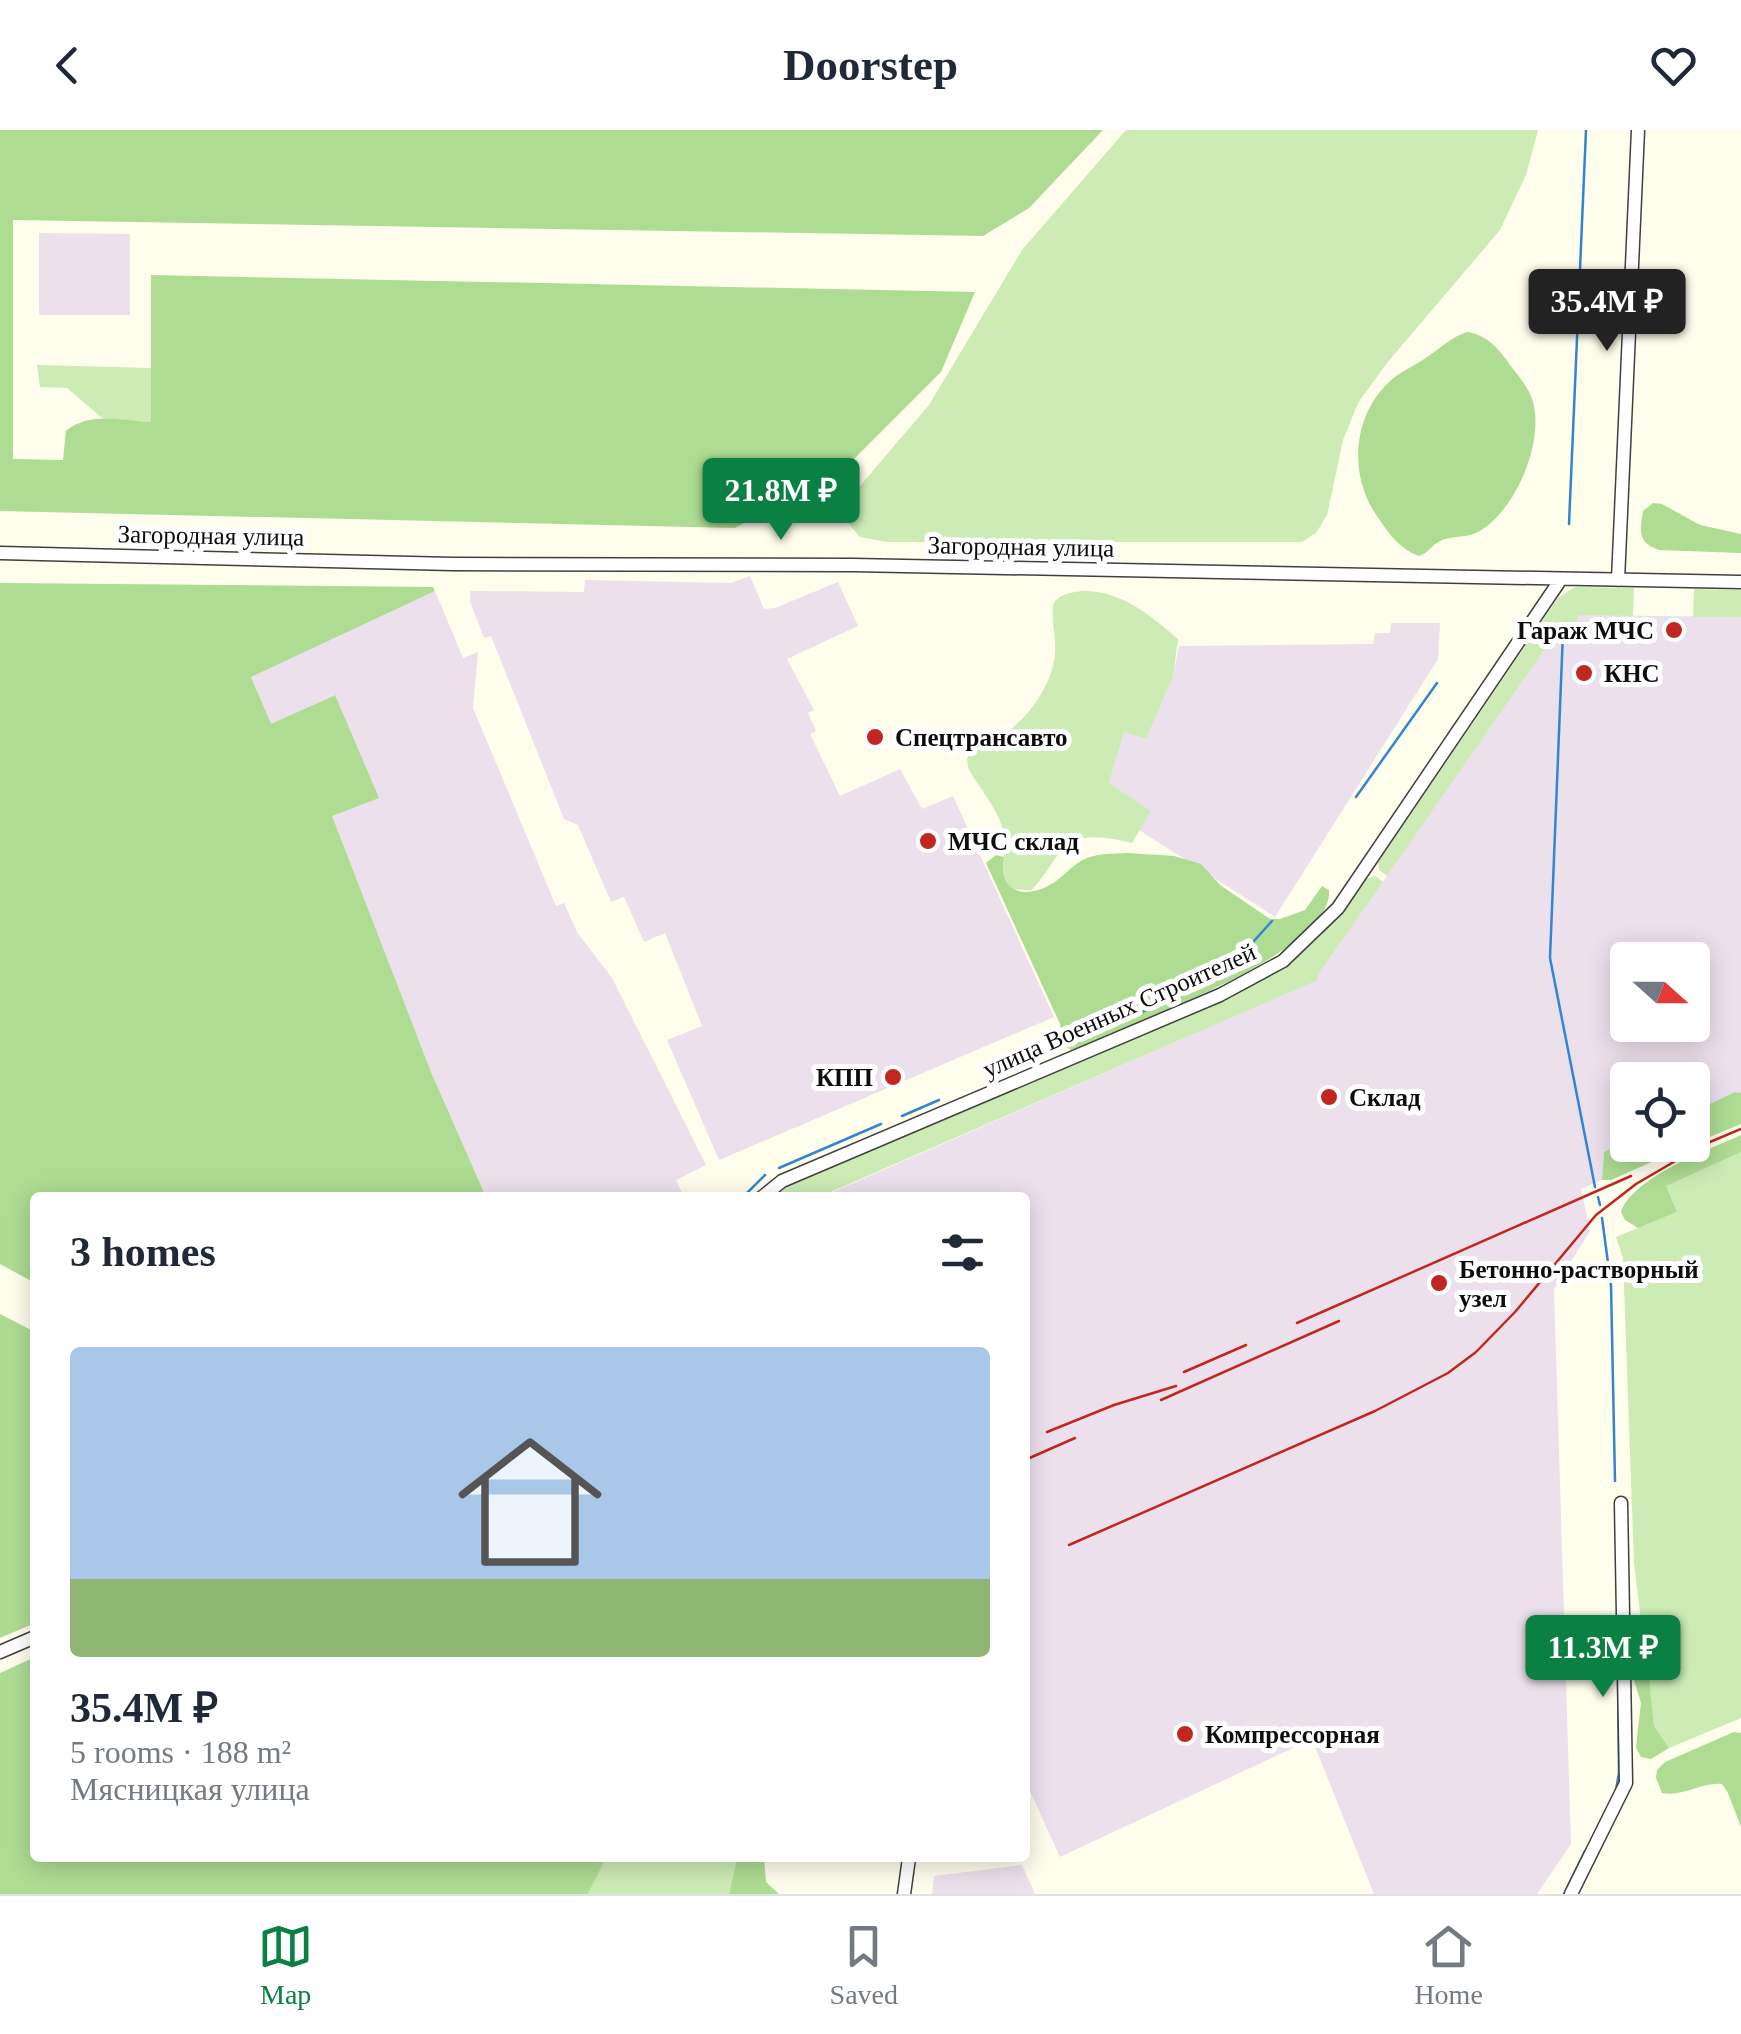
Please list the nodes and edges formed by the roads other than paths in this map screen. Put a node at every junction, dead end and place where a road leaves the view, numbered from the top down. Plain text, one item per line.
1 (1638, 130) edge
2 (0, 553) edge
3 (1561, 579) junction
4 (1618, 580) junction
5 (1741, 582) edge
6 (768, 1192) edge
7 (1621, 1502) dead end
8 (30, 1639) edge
9 (0, 1652) edge
10 (908, 1862) edge
11 (904, 1894) edge
12 (1572, 1894) edge

1 - 4 street
2 - 3 street, Загородная улица
3 - 4 street, Загородная улица
3 - 6 street, улица Военных Строителей
4 - 5 street, Загородная улица
7 - 12 street
8 - 9 street
10 - 11 street

